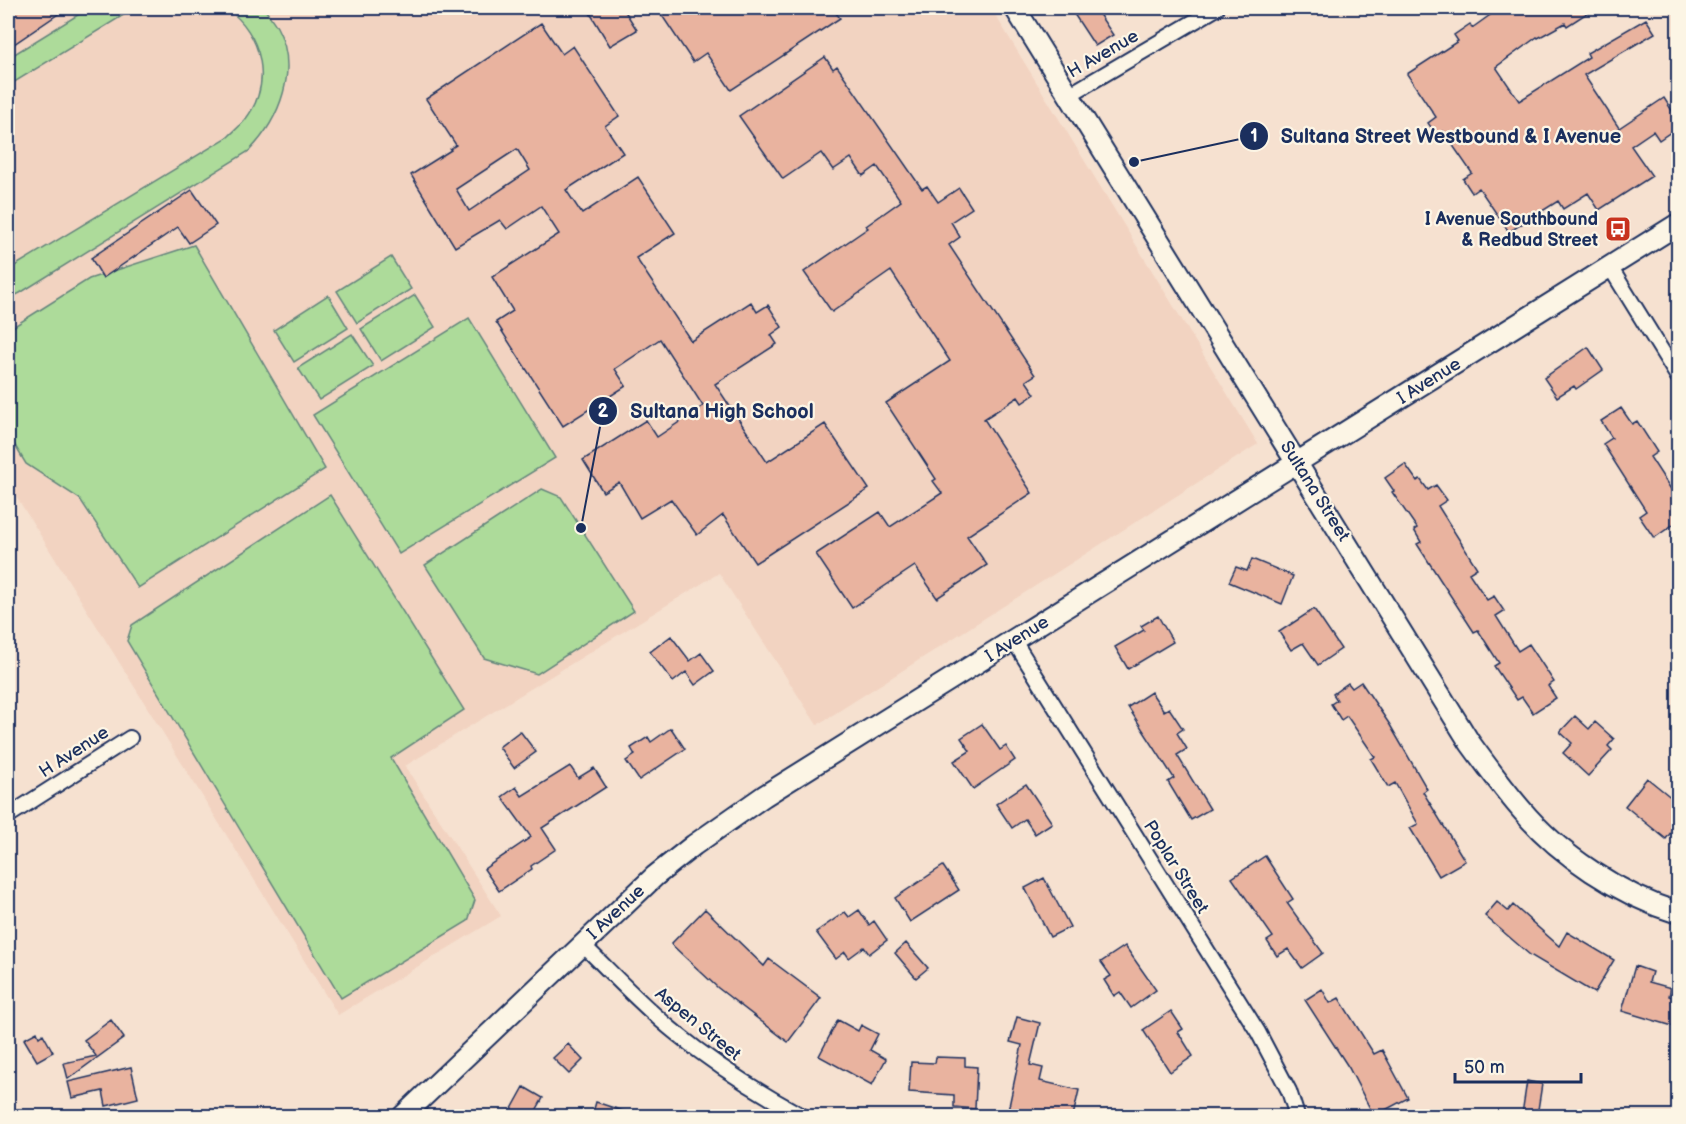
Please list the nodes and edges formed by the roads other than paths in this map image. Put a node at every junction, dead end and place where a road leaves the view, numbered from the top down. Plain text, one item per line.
1 (1015, 8) edge
2 (1217, 8) edge
3 (1069, 95) junction
4 (1678, 224) edge
5 (1610, 267) junction
6 (1678, 377) edge
7 (1298, 463) junction
8 (1014, 641) junction
9 (130, 738) dead end
10 (8, 816) edge
11 (1678, 913) edge
12 (582, 944) junction
13 (403, 1116) edge
14 (802, 1116) edge
15 (1297, 1116) edge

1 - 3 main road, Sultana Street
2 - 3 street, H Avenue
3 - 7 main road, Sultana Street
4 - 5 main road, I Avenue
5 - 6 street
5 - 7 main road, I Avenue
7 - 8 main road, I Avenue
7 - 11 main road, Sultana Street
8 - 12 main road, I Avenue
8 - 15 street, Poplar Street
9 - 10 street, H Avenue
12 - 13 main road, I Avenue
12 - 14 street, Aspen Street

